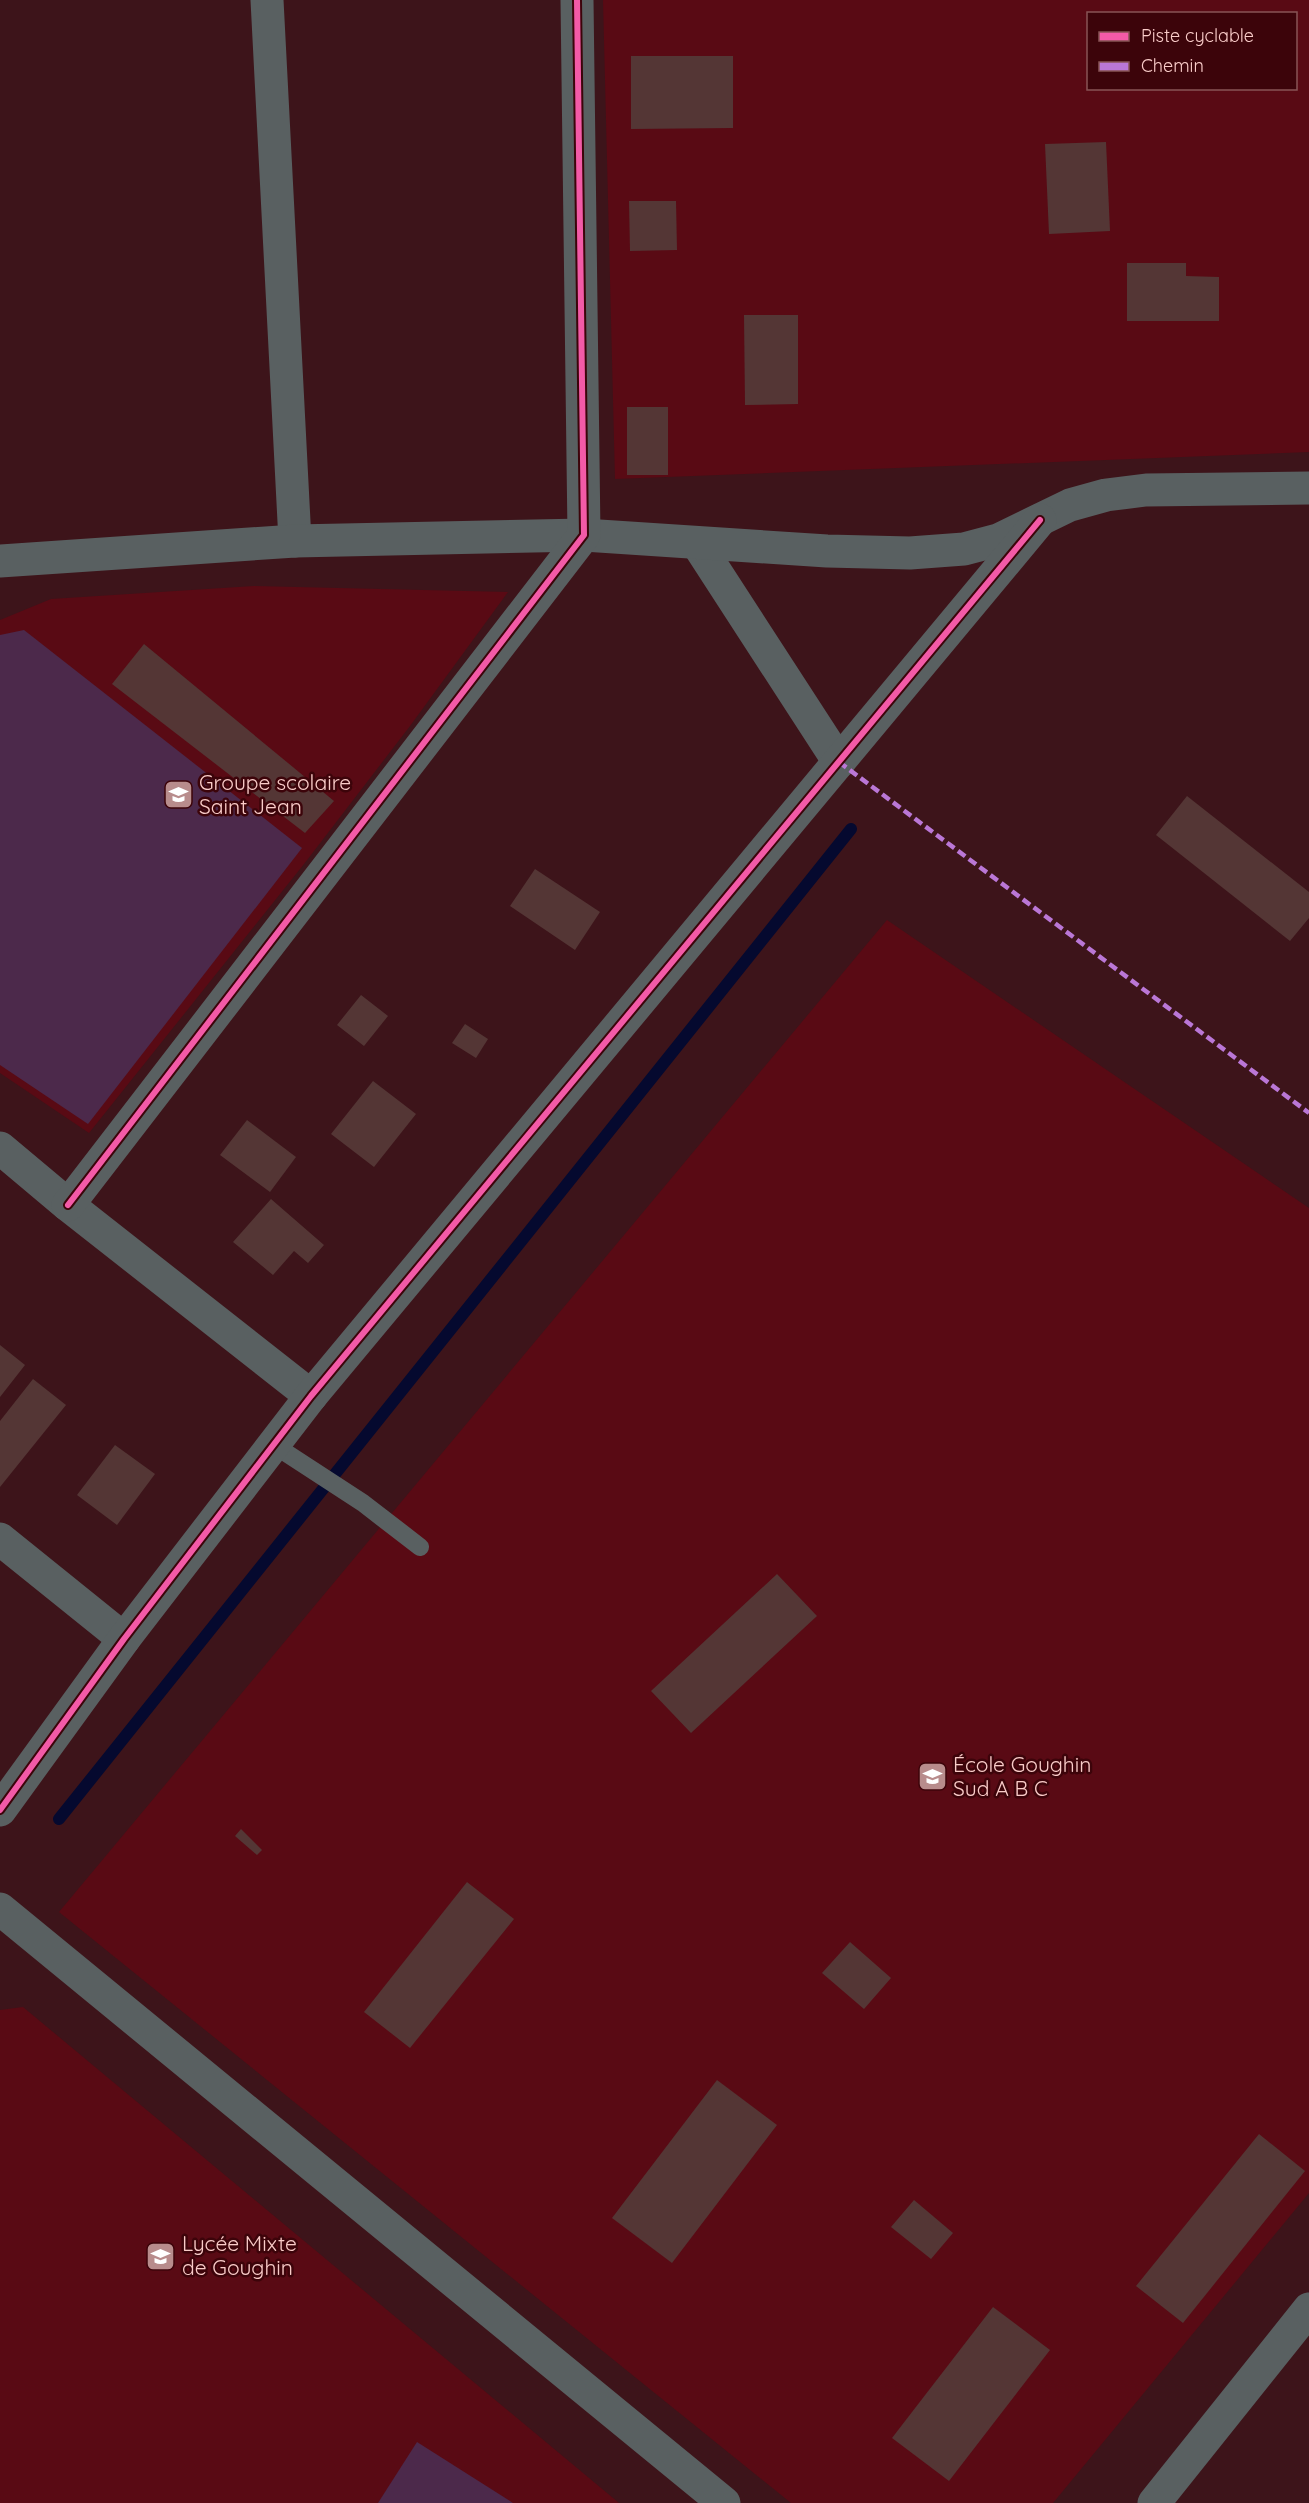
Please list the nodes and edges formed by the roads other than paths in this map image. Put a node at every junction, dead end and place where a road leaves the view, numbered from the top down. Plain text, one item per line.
1 (267, 0) edge
2 (577, 0) edge
3 (1309, 488) edge
4 (1040, 520) junction
5 (584, 535) junction
6 (295, 541) junction
7 (697, 543) junction
8 (0, 561) edge
9 (839, 762) junction
10 (0, 1148) edge
11 (68, 1205) junction
12 (311, 1396) junction
13 (287, 1453) junction
14 (0, 1539) edge
15 (420, 1547) dead end
16 (124, 1639) junction
17 (0, 1810) edge
18 (0, 1910) edge
19 (1309, 2309) edge
20 (724, 2503) edge
21 (1154, 2503) edge

1 - 6 street
2 - 5 street
3 - 4 street
4 - 7 street
4 - 9 street
5 - 6 street
5 - 7 street
5 - 11 street
6 - 8 street
7 - 9 street
9 - 12 street
10 - 11 street
11 - 12 street
12 - 13 street
13 - 15 lane
13 - 16 street
14 - 16 street
16 - 17 street
18 - 20 street
19 - 21 street

